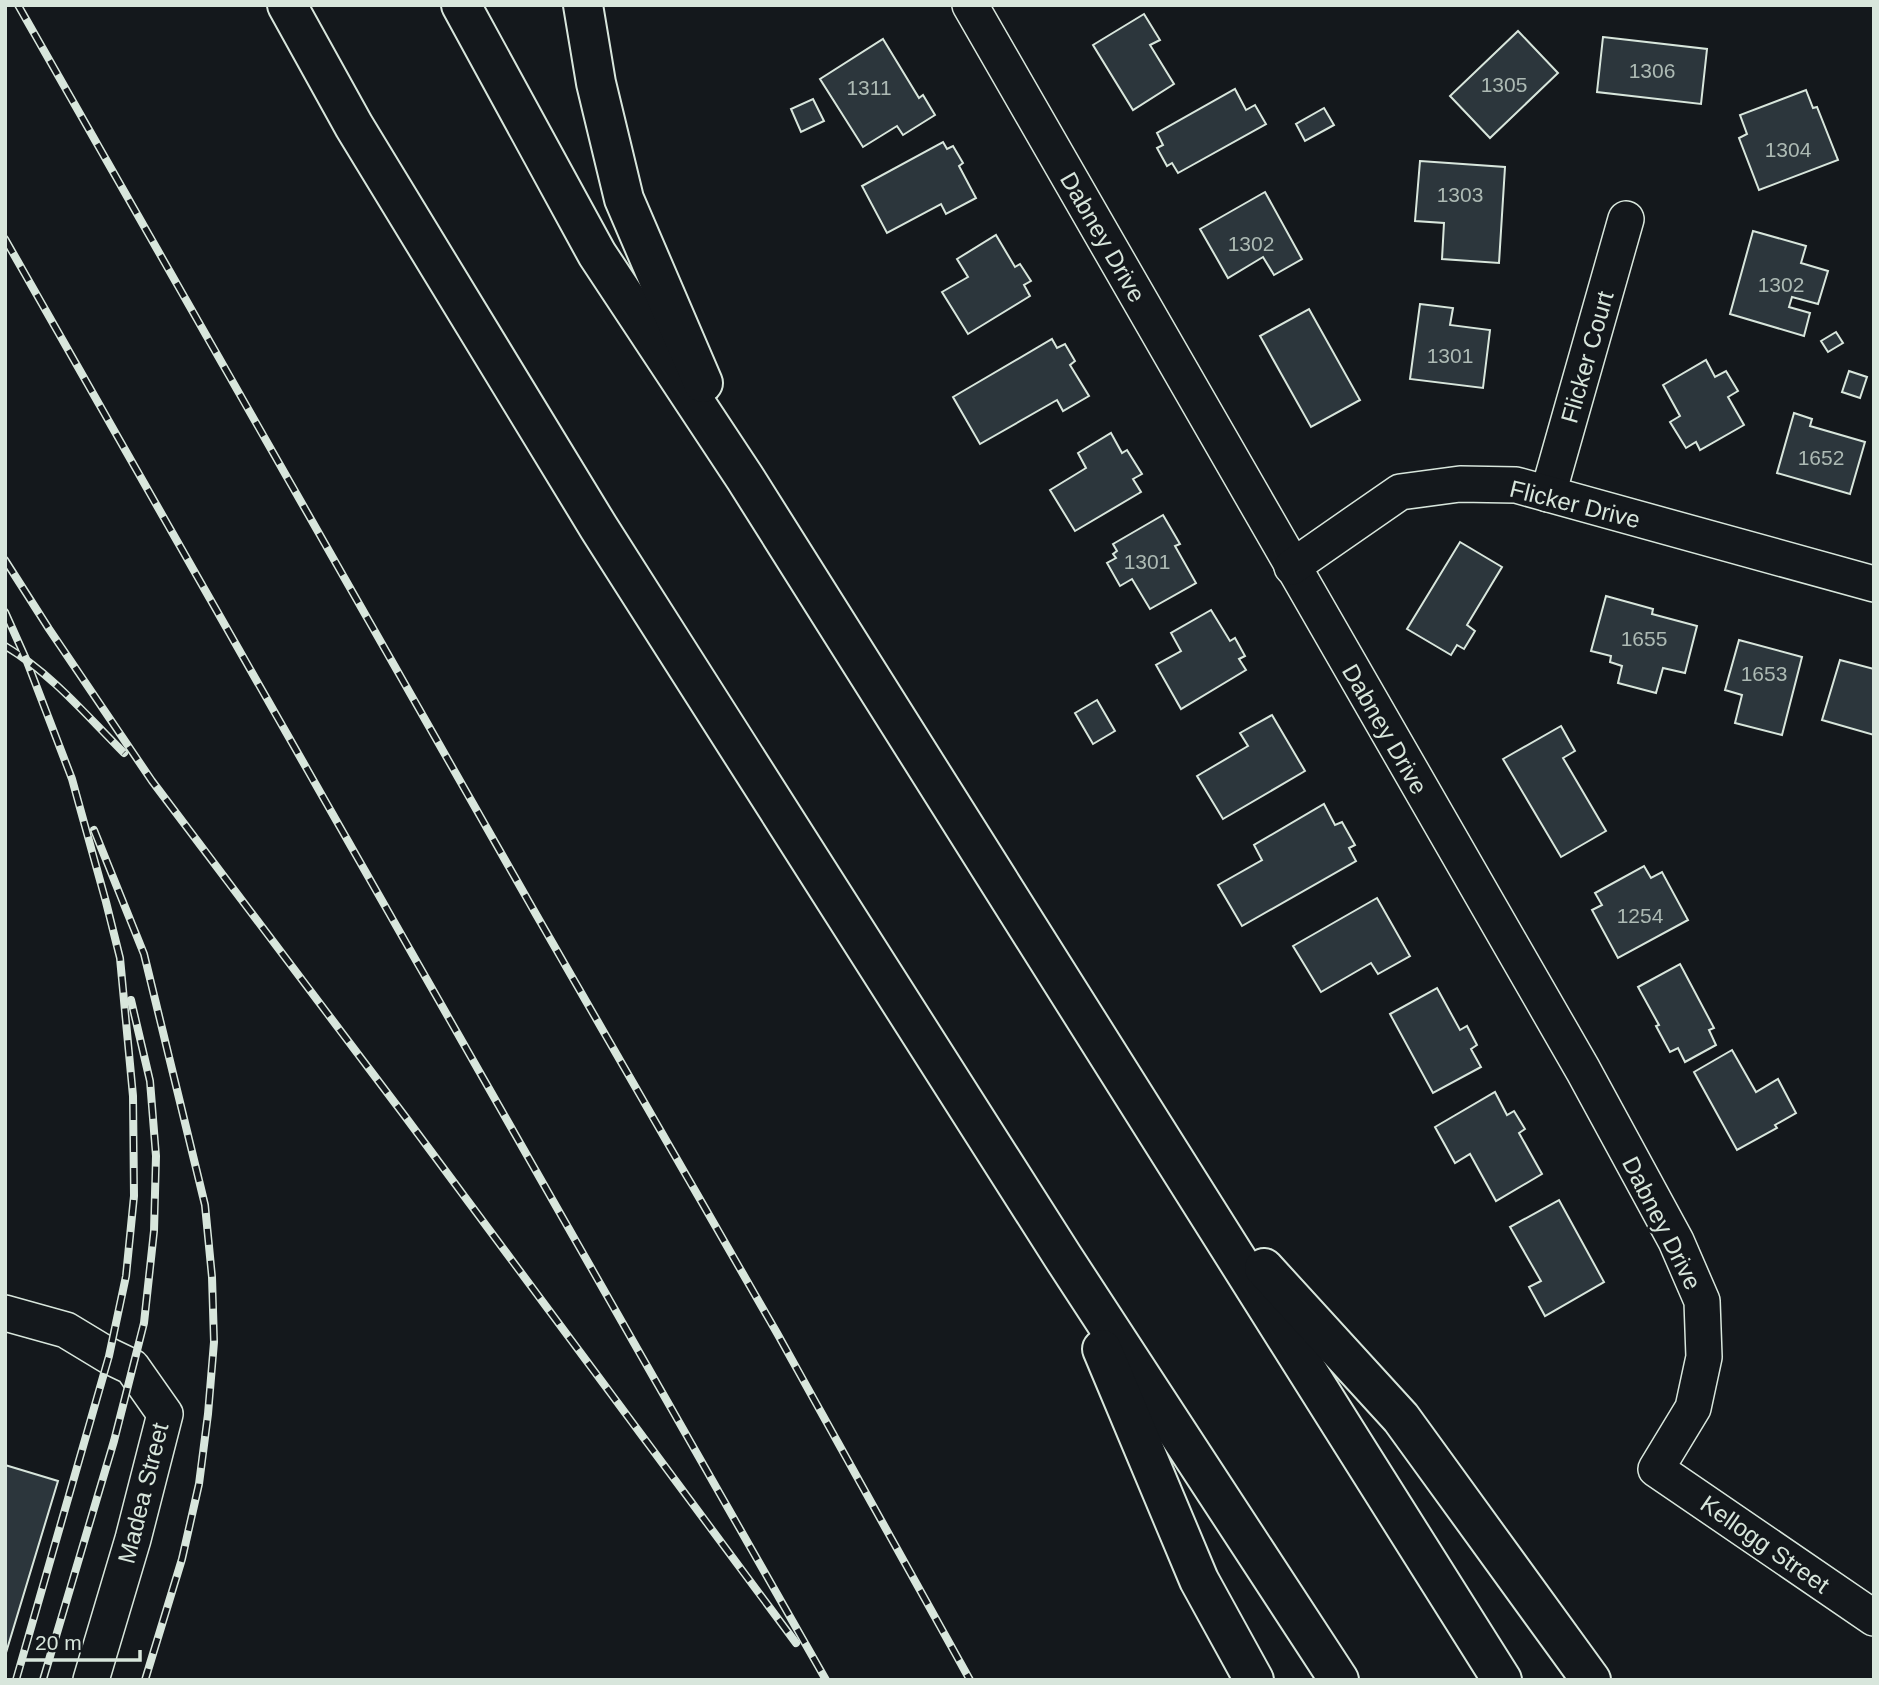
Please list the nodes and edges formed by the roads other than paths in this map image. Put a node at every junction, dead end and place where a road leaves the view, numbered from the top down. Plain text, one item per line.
1 (288, 5) edge
2 (461, 5) edge
3 (583, 5) edge
4 (970, 5) edge
5 (1626, 219) dead end
6 (745, 478) junction
7 (1548, 494) junction
8 (1292, 567) junction
9 (1874, 584) edge
10 (1198, 1196) junction
11 (1063, 1257) junction
12 (5, 1313) edge
13 (1656, 1469) joint
14 (1874, 1618) edge
15 (91, 1680) edge
16 (1254, 1680) edge
17 (1339, 1680) edge
18 (1502, 1680) edge
19 (1591, 1680) edge

1 - 11 highway
2 - 6 highway
3 - 6 highway
4 - 8 street, Dabney Drive
5 - 7 street, Flicker Court
6 - 10 highway
7 - 8 street, Flicker Drive
7 - 9 street, Flicker Drive
8 - 13 street, Dabney Drive
10 - 18 highway
10 - 19 highway
11 - 16 highway
11 - 17 highway
12 - 15 street, Madea Street
13 - 14 street, Kellogg Street

